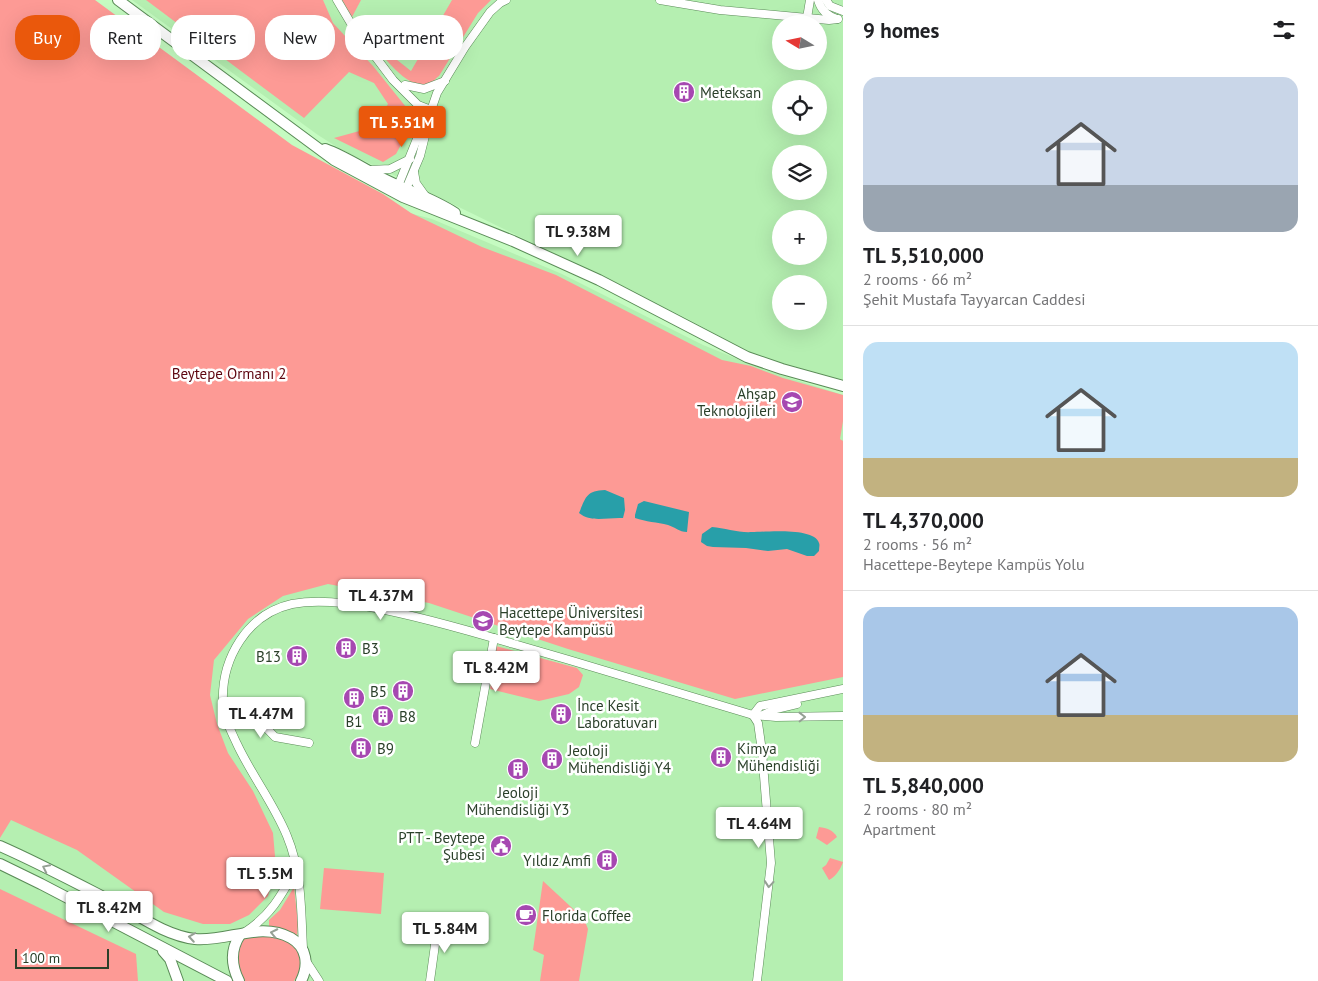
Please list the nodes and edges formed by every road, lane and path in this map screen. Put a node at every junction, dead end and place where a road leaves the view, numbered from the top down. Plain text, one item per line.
1 (118, 0) edge
2 (337, 0) edge
3 (506, 0) edge
4 (660, 0) edge
5 (810, 0) edge
6 (818, 0) edge
7 (826, 0) edge
8 (843, 11) edge
9 (775, 15) edge
10 (808, 15) edge
11 (841, 19) edge
12 (828, 20) edge
13 (388, 71) junction
14 (444, 81) junction
15 (405, 85) junction
16 (427, 108) junction
17 (426, 125) junction
18 (314, 145) junction
19 (410, 158) junction
20 (368, 170) junction
21 (414, 170) junction
22 (400, 191) junction
23 (426, 197) junction
24 (466, 220) junction
25 (843, 386) edge
26 (494, 638) junction
27 (843, 689) edge
28 (843, 694) edge
29 (223, 704) junction
30 (757, 716) junction
31 (843, 716) edge
32 (309, 743) dead end
33 (475, 743) dead end
34 (0, 846) edge
35 (0, 864) edge
36 (296, 869) junction
37 (438, 923) dead end
38 (240, 935) junction
39 (160, 946) junction
40 (303, 948) junction
41 (306, 961) junction
42 (178, 981) edge
43 (227, 981) edge
44 (239, 981) edge
45 (301, 981) edge
46 (319, 981) edge
47 (430, 981) edge
48 (757, 981) edge

1 - 18 main road
2 - 13 street
3 - 14 street
4 - 9 street
5 - 10 street
6 - 11 street
7 - 8 street
11 - 12 street
13 - 15 street
13 - 16 street
14 - 15 street
14 - 16 street
15 - 16 street
16 - 17 street
17 - 19 street
17 - 21 street
18 - 20 main road
18 - 22 main road
19 - 20 street
19 - 22 street
20 - 22 main road
21 - 22 street
21 - 23 street
22 - 23 main road
22 - 24 main road
23 - 24 main road
24 - 25 main road
26 - 29 street
26 - 30 street
26 - 33 street
27 - 30 street
28 - 30 street
29 - 32 street
29 - 36 street
30 -> 31 street
30 -> 48 street
38 -> 34 main road
35 - 39 main road
36 - 38 street
36 - 40 street
37 - 47 street
40 -> 38 main road
38 - 44 main road
39 - 42 main road
39 - 43 main road
40 - 41 main road
41 - 45 main road
41 - 46 street

